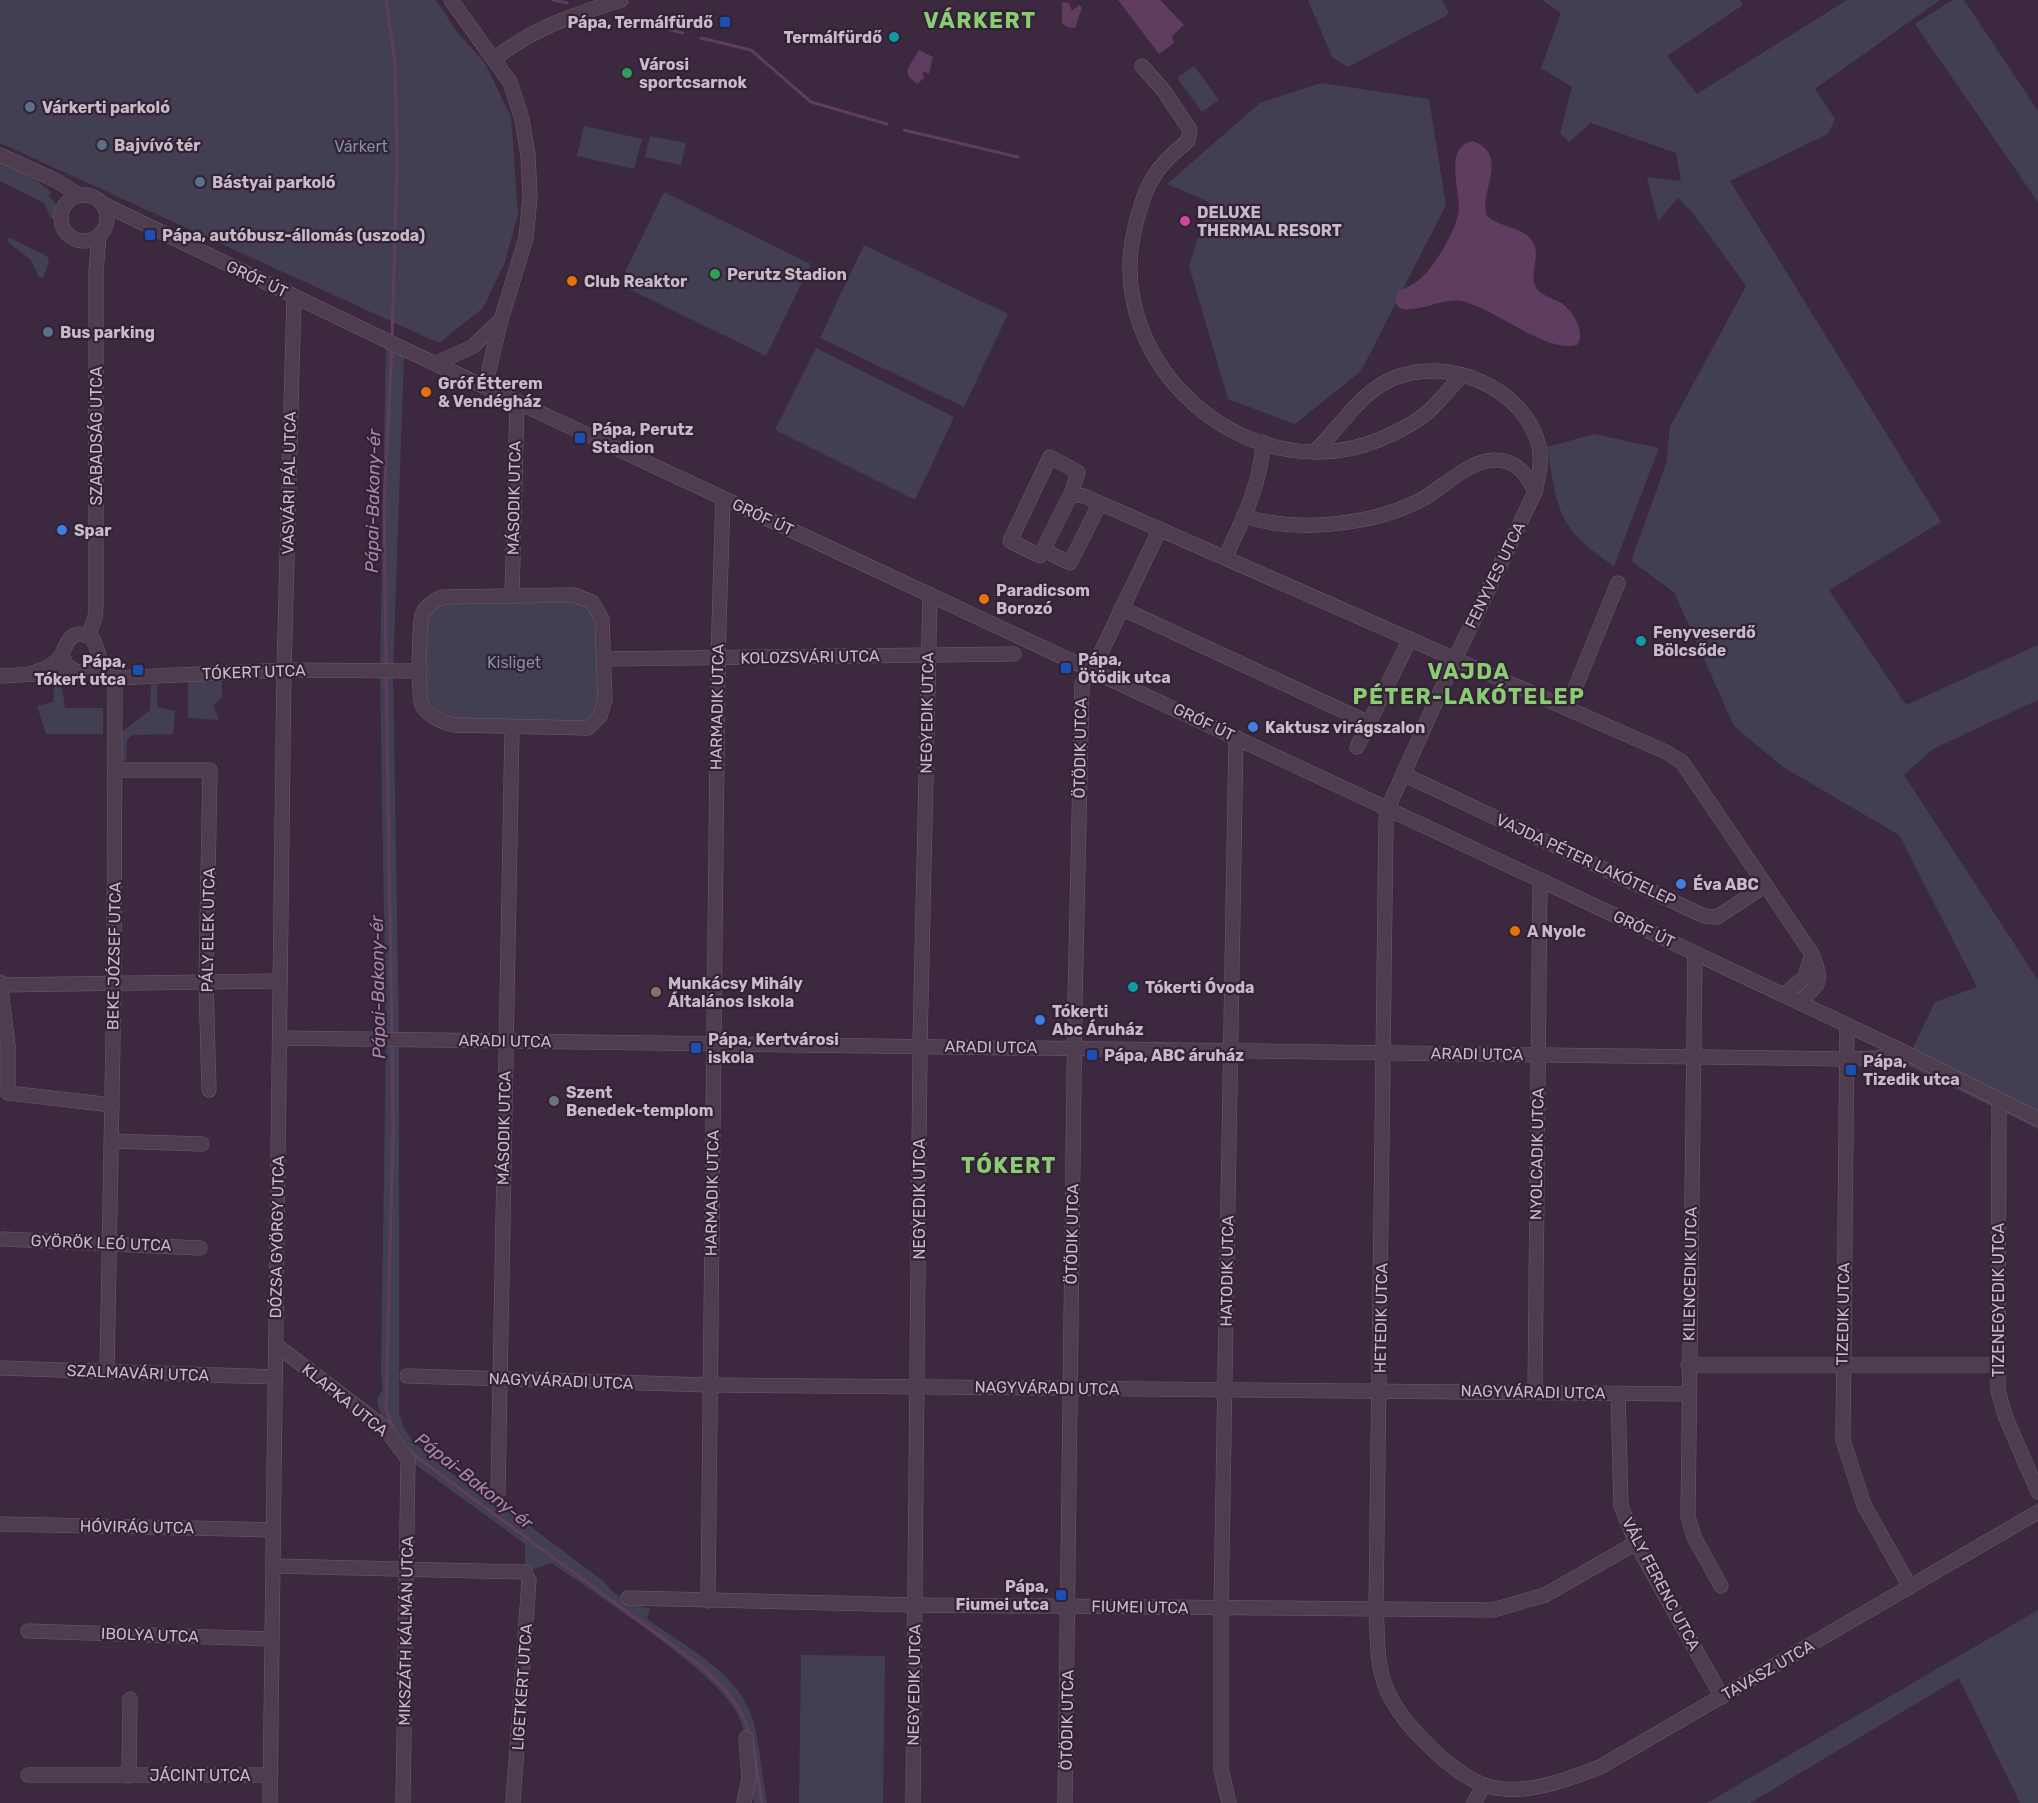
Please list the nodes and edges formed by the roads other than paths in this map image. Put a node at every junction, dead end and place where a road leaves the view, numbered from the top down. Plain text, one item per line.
1 (451, 0) edge
2 (621, 0) edge
3 (495, 58) junction
4 (1142, 66) dead end
5 (0, 155) edge
6 (21, 165) junction
7 (79, 195) junction
8 (65, 204) junction
9 (103, 204) junction
10 (132, 219) junction
11 (102, 233) junction
12 (86, 242) junction
13 (96, 271) junction
14 (294, 296) junction
15 (501, 320) junction
16 (436, 363) junction
17 (1462, 375) junction
18 (485, 386) junction
19 (516, 401) junction
20 (1263, 442) junction
21 (1314, 452) junction
22 (1536, 492) junction
23 (1071, 494) junction
24 (723, 498) junction
25 (1100, 503) junction
26 (1244, 516) junction
27 (1160, 529) junction
28 (1043, 550) junction
29 (1225, 558) junction
30 (1618, 583) dead end
31 (512, 595) junction
32 (930, 595) junction
33 (1121, 608) junction
34 (87, 636) junction
35 (1410, 639) junction
36 (1014, 654) dead end
37 (62, 655) junction
38 (928, 655) junction
39 (718, 657) junction
40 (605, 659) junction
41 (1455, 659) junction
42 (1093, 669) junction
43 (284, 670) junction
44 (85, 671) junction
45 (420, 671) junction
46 (29, 674) junction
47 (0, 676) edge
48 (115, 678) junction
49 (1566, 708) junction
50 (1369, 723) junction
51 (512, 729) junction
52 (1236, 737) junction
53 (1357, 747) dead end
54 (115, 770) junction
55 (1403, 774) junction
56 (1388, 808) junction
57 (1540, 880) junction
58 (1766, 885) junction
59 (1695, 953) junction
60 (1812, 954) junction
61 (280, 981) junction
62 (206, 982) junction
63 (0, 983) edge
64 (114, 983) junction
65 (1784, 995) junction
66 (1799, 1002) junction
67 (1847, 1025) junction
68 (279, 1038) junction
69 (504, 1041) junction
70 (714, 1044) junction
71 (920, 1046) junction
72 (1074, 1048) junction
73 (1900, 1050) junction
74 (1229, 1051) junction
75 (1384, 1053) junction
76 (1539, 1055) junction
77 (1694, 1057) junction
78 (1846, 1059) junction
79 (209, 1090) dead end
80 (1999, 1100) junction
81 (112, 1106) junction
82 (2038, 1119) edge
83 (112, 1141) junction
84 (202, 1144) dead end
85 (3, 1239) dead end
86 (108, 1243) junction
87 (200, 1248) dead end
88 (276, 1345) junction
89 (1688, 1365) junction
90 (1842, 1365) junction
91 (1997, 1365) junction
92 (0, 1368) edge
93 (107, 1372) junction
94 (407, 1376) dead end
95 (275, 1377) junction
96 (501, 1380) junction
97 (710, 1385) junction
98 (918, 1387) junction
99 (1071, 1387) junction
100 (1226, 1391) junction
101 (1380, 1391) junction
102 (1535, 1392) junction
103 (1618, 1393) junction
104 (1688, 1394) junction
105 (408, 1459) joint
106 (498, 1492) dead end
107 (2038, 1492) edge
108 (2038, 1512) edge
109 (0, 1524) edge
110 (274, 1530) junction
111 (1636, 1543) junction
112 (274, 1566) junction
113 (407, 1570) junction
114 (1721, 1586) dead end
115 (1910, 1587) junction
116 (628, 1598) dead end
117 (708, 1601) junction
118 (915, 1605) junction
119 (1069, 1606) junction
120 (1221, 1608) junction
121 (1376, 1609) junction
122 (28, 1630) dead end
123 (272, 1639) junction
124 (1722, 1697) junction
125 (130, 1699) dead end
126 (746, 1738) dead end
127 (28, 1774) dead end
128 (271, 1775) junction
129 (129, 1776) junction
130 (1484, 1785) junction
131 (270, 1803) edge
132 (403, 1803) edge
133 (513, 1803) edge
134 (744, 1803) edge
135 (913, 1803) edge
136 (1065, 1803) edge
137 (1229, 1803) edge
138 (1474, 1803) edge

1 - 3 street
2 - 3 street
3 - 15 street
4 - 20 street
5 - 6 street, GRÓF ÚT
6 - 7 street, GRÓF ÚT
6 - 8 street, GRÓF ÚT
7 - 8 street
7 - 9 street, GRÓF ÚT
8 - 12 street
9 - 10 street, GRÓF ÚT
9 - 11 street
10 - 11 street
10 - 14 street, GRÓF ÚT
11 - 12 street
11 - 13 street, SZABADSÁG UTCA
12 - 13 street, SZABADSÁG UTCA
13 - 34 street, SZABADSÁG UTCA
14 - 16 street, GRÓF ÚT
14 - 43 street, VASVÁRI PÁL UTCA
15 - 16 street
15 - 18 street
16 - 18 street, GRÓF ÚT
17 - 21 street
17 - 21 street, FENYVES UTCA
17 - 22 street, FENYVES UTCA
18 - 19 street, GRÓF ÚT
19 - 24 street, GRÓF ÚT
19 - 31 street, MÁSODIK UTCA
20 - 21 street
20 - 26 street
22 - 26 street
22 - 41 street, FENYVES UTCA
23 - 25 street
23 - 28 street
23 - 28 street
24 - 32 street, GRÓF ÚT
24 - 39 street, HARMADIK UTCA
25 - 27 street
25 - 28 street
26 - 29 street
27 - 29 street
27 - 33 street
29 - 35 street
30 - 49 street
31 - 40 street
31 - 45 street
32 - 38 street, NEGYEDIK UTCA
32 - 42 street, GRÓF ÚT
33 - 42 street
33 - 50 street
34 - 37 street, TÓKERT UTCA
34 - 44 street
35 - 41 street
35 - 50 street
36 - 38 street, KOLOZSVÁRI UTCA
37 - 44 street, TÓKERT UTCA
37 - 46 street, TÓKERT UTCA
38 - 39 street, KOLOZSVÁRI UTCA
38 - 71 street, NEGYEDIK UTCA
39 - 40 street, KOLOZSVÁRI UTCA
39 - 70 street, HARMADIK UTCA
40 - 51 street
41 - 49 street
41 - 55 street
42 - 52 street, GRÓF ÚT
42 - 72 street, ÖTÖDIK UTCA
43 - 45 street, TÓKERT UTCA
43 - 48 street, TÓKERT UTCA
43 - 61 street, DÓZSA GYÖRGY UTCA
44 - 46 street, TÓKERT UTCA
44 - 48 street, TÓKERT UTCA
45 - 51 street
46 - 47 street, TÓKERT UTCA
48 - 54 street, BEKE JÓZSEF UTCA
49 - 58 street
50 - 53 street
51 - 69 street, MÁSODIK UTCA
52 - 56 street, GRÓF ÚT
52 - 74 street, HATODIK UTCA
54 - 62 street, PÁLY ELEK UTCA
54 - 64 street, BEKE JÓZSEF UTCA
55 - 56 street
55 - 58 street, VAJDA PÉTER LAKÓTELEP
56 - 57 street, GRÓF ÚT
56 - 75 street, HETEDIK UTCA
57 - 59 street, GRÓF ÚT
57 - 76 street, NYOLCADIK UTCA
58 - 60 street
59 - 65 street, GRÓF ÚT
59 - 77 street, KILENCEDIK UTCA
60 - 65 street
60 - 66 street
61 - 62 street
61 - 68 street, DÓZSA GYÖRGY UTCA
62 - 64 street
62 - 79 street, PÁLY ELEK UTCA
63 - 64 street
63 - 81 street
64 - 81 street, BEKE JÓZSEF UTCA
65 - 66 street, GRÓF ÚT
66 - 67 street, GRÓF ÚT
67 - 73 street, GRÓF ÚT
67 - 78 street, TIZEDIK UTCA
68 - 69 street, ARADI UTCA
68 - 88 street, DÓZSA GYÖRGY UTCA
69 - 70 street, ARADI UTCA
69 - 96 street, MÁSODIK UTCA
70 - 71 street, ARADI UTCA
70 - 97 street, HARMADIK UTCA
71 - 72 street, ARADI UTCA
71 - 98 street, NEGYEDIK UTCA
72 - 74 street, ARADI UTCA
72 - 99 street, ÖTÖDIK UTCA
73 - 78 street, ARADI UTCA
73 - 80 street, GRÓF ÚT
74 - 75 street, ARADI UTCA
74 - 100 street, HATODIK UTCA
75 - 76 street, ARADI UTCA
75 - 101 street, HETEDIK UTCA
76 - 77 street, ARADI UTCA
76 - 102 street, NYOLCADIK UTCA
77 - 78 street, ARADI UTCA
77 - 89 street, KILENCEDIK UTCA
78 - 90 street, TIZEDIK UTCA
80 - 82 street, GRÓF ÚT
80 - 91 street, TIZENEGYEDIK UTCA
81 - 83 street, BEKE JÓZSEF UTCA
83 - 84 street
83 - 86 street, BEKE JÓZSEF UTCA
85 - 86 street, GYÖRÖK LEÓ UTCA
86 - 87 street, GYÖRÖK LEÓ UTCA
86 - 93 street, BEKE JÓZSEF UTCA
88 - 95 street, DÓZSA GYÖRGY UTCA
88 - 105 street, KLAPKA UTCA
89 - 90 street
89 - 104 street, KILENCEDIK UTCA
90 - 91 street
90 - 115 street, TIZEDIK UTCA
91 - 107 street, TIZENEGYEDIK UTCA
92 - 93 street, SZALMAVÁRI UTCA
93 - 95 street, SZALMAVÁRI UTCA
94 - 96 street, NAGYVÁRADI UTCA
95 - 110 street, DÓZSA GYÖRGY UTCA
96 - 97 street, NAGYVÁRADI UTCA
96 - 106 street, MÁSODIK UTCA
97 - 98 street, NAGYVÁRADI UTCA
97 - 117 street, HARMADIK UTCA
98 - 99 street, NAGYVÁRADI UTCA
98 - 118 street, NEGYEDIK UTCA
99 - 100 street, NAGYVÁRADI UTCA
99 - 119 street, ÖTÖDIK UTCA
100 - 101 street, NAGYVÁRADI UTCA
100 - 120 street, HATODIK UTCA
101 - 102 street, NAGYVÁRADI UTCA
101 - 121 street, HETEDIK UTCA
102 - 103 street, NAGYVÁRADI UTCA
103 - 104 street, NAGYVÁRADI UTCA
103 - 111 street, VÁLY FERENC UTCA
104 - 114 street, KILENCEDIK UTCA
105 - 113 street, MIKSZÁTH KÁLMÁN UTCA
108 - 115 street, TAVASZ UTCA
109 - 110 street, HÓVIRÁG UTCA
110 - 112 street, DÓZSA GYÖRGY UTCA
111 - 121 street, FIUMEI UTCA
111 - 124 street, VÁLY FERENC UTCA
112 - 113 street
112 - 123 street, DÓZSA GYÖRGY UTCA
113 - 132 street, MIKSZÁTH KÁLMÁN UTCA
113 - 133 street, LIGETKERT UTCA
115 - 124 street, TAVASZ UTCA
116 - 117 street, FIUMEI UTCA
117 - 118 street, FIUMEI UTCA
118 - 119 street, FIUMEI UTCA
118 - 135 street, NEGYEDIK UTCA
119 - 120 street, FIUMEI UTCA
119 - 136 street, ÖTÖDIK UTCA
120 - 121 street, FIUMEI UTCA
120 - 137 street, HATODIK UTCA
121 - 130 street, HETEDIK UTCA
122 - 123 street, IBOLYA UTCA
123 - 128 street, DÓZSA GYÖRGY UTCA
124 - 130 street, TAVASZ UTCA
125 - 129 street, JÁCINT UTCA
126 - 134 street
127 - 129 street, JÁCINT UTCA
128 - 129 street, JÁCINT UTCA
128 - 131 street, DÓZSA GYÖRGY UTCA
130 - 138 street

